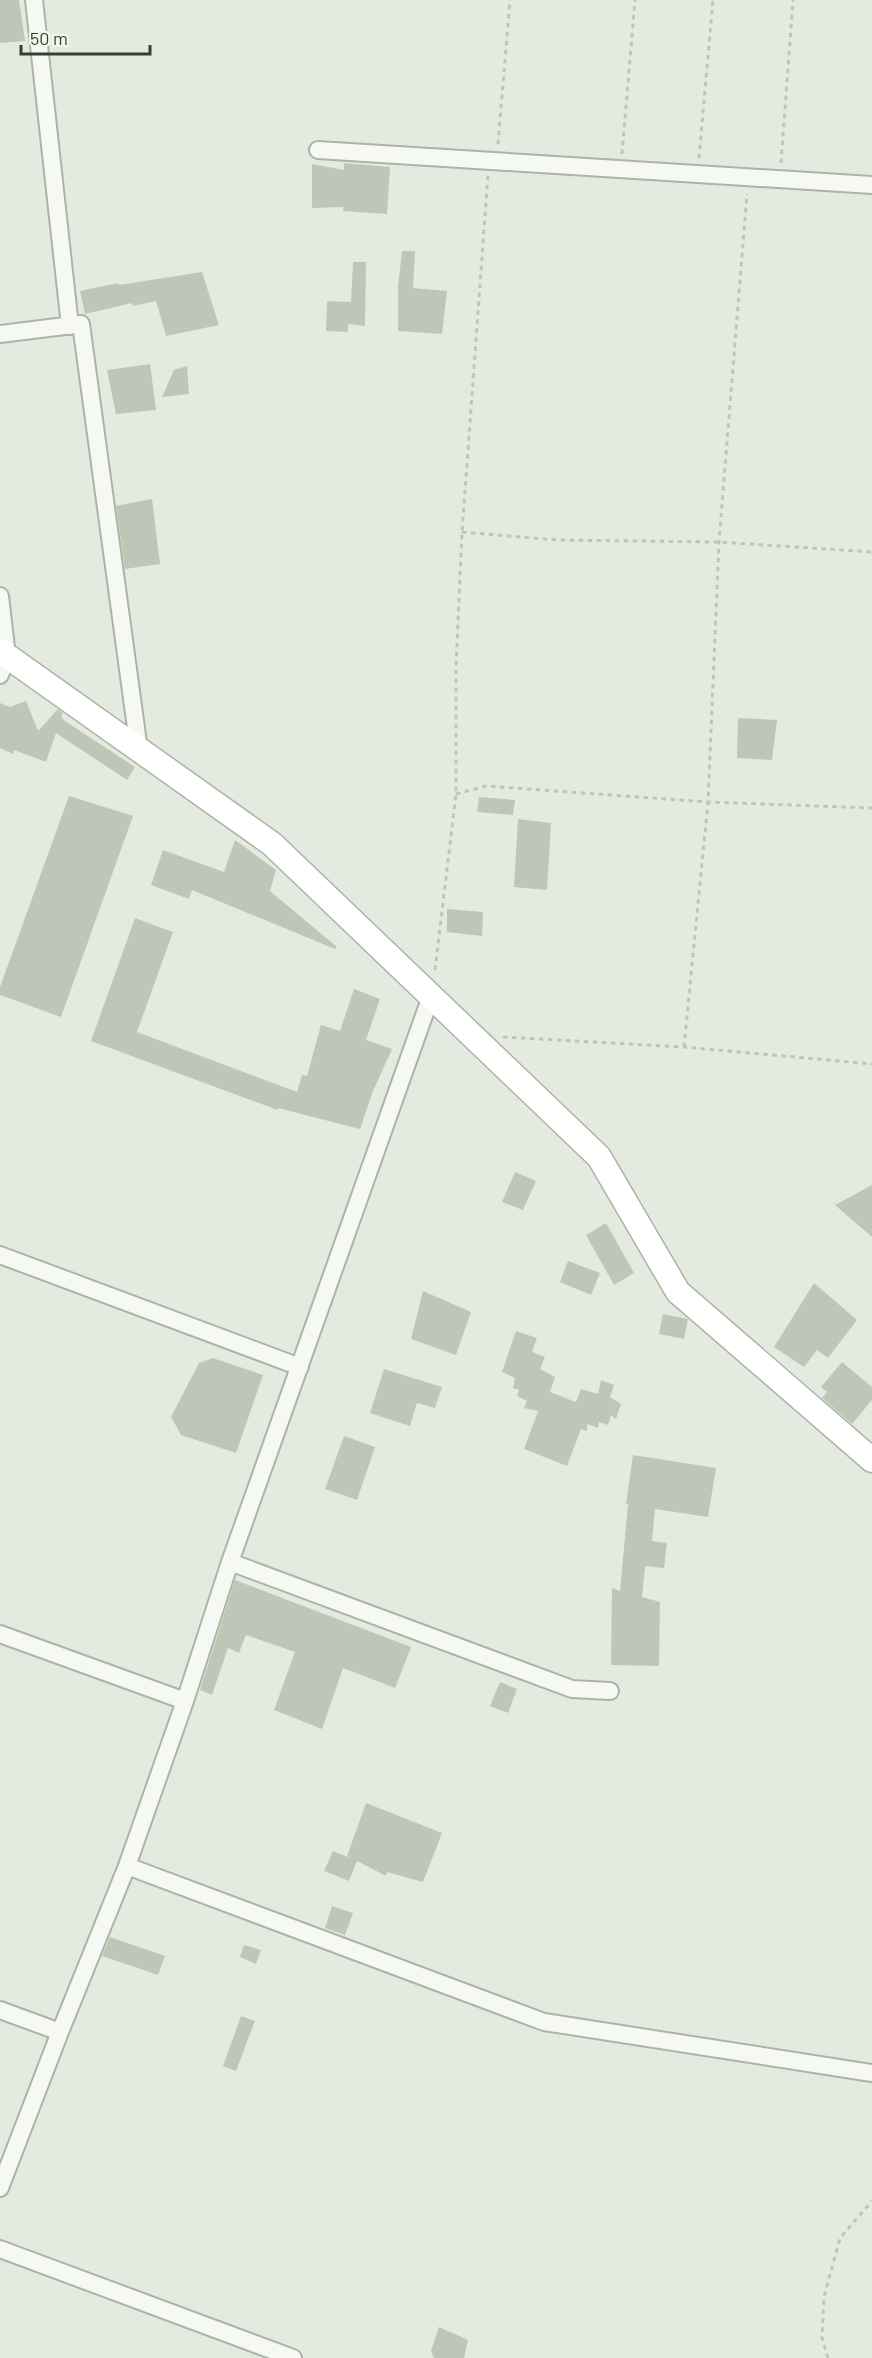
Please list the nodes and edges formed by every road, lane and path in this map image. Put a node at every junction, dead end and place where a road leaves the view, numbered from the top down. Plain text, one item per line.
1 (34, 0) edge
2 (510, 0) edge
3 (634, 0) edge
4 (713, 0) edge
5 (793, 0) edge
6 (318, 150) dead end
7 (493, 161) junction
8 (621, 169) junction
9 (698, 174) junction
10 (748, 178) junction
11 (780, 180) junction
12 (872, 186) edge
13 (70, 326) junction
14 (0, 334) edge
15 (462, 532) junction
16 (719, 542) junction
17 (872, 552) edge
18 (0, 596) edge
19 (2, 661) edge
20 (139, 750) junction
21 (456, 794) junction
22 (708, 802) junction
23 (872, 808) edge
24 (431, 996) junction
25 (474, 1036) junction
26 (684, 1047) junction
27 (872, 1064) edge
28 (0, 1255) edge
29 (300, 1367) junction
30 (872, 1460) edge
31 (230, 1562) junction
32 (0, 1634) edge
33 (610, 1691) dead end
34 (185, 1701) junction
35 (127, 1866) junction
36 (0, 2010) edge
37 (60, 2032) junction
38 (872, 2073) edge
39 (0, 2188) edge
40 (872, 2201) edge
41 (0, 2249) edge
42 (294, 2358) edge
43 (828, 2358) edge

1 - 13 street
2 - 7 path
3 - 8 path
4 - 9 path
5 - 11 path
6 - 7 street
7 - 8 street
7 - 15 path
8 - 9 street
9 - 10 street
10 - 11 street
10 - 16 path
11 - 12 street
13 - 14 street
13 - 20 street
15 - 16 path
15 - 21 path
16 - 17 path
16 - 22 path
18 - 19 street
19 - 20 street
20 - 24 street
21 - 22 path
21 - 24 path
22 - 23 path
22 - 26 path
24 - 25 street
24 - 29 street
25 - 26 path
25 - 30 street
26 - 27 path
28 - 29 street
29 - 31 street
31 - 33 street
31 - 34 street
32 - 34 street
34 - 35 street
35 - 37 street
35 - 38 street
36 - 37 street
37 - 39 street
40 - 43 path
41 - 42 street

